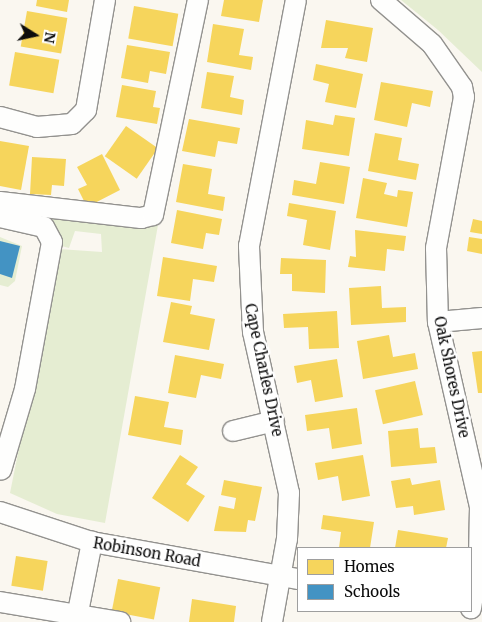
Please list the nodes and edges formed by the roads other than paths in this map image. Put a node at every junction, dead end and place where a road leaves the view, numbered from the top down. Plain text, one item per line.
1 (105, 0) edge
2 (198, 0) edge
3 (296, 0) edge
4 (381, 0) edge
5 (0, 117) edge
6 (0, 202) edge
7 (0, 217) edge
8 (482, 318) edge
9 (438, 322) junction
10 (274, 421) junction
11 (233, 431) dead end
12 (0, 472) edge
13 (481, 507) edge
14 (0, 512) edge
15 (92, 542) junction
16 (290, 578) edge
17 (0, 602) edge
18 (472, 603) edge
19 (77, 618) edge
20 (120, 622) edge
21 (272, 622) edge

1 - 5 street
2 - 6 street
3 - 10 street, Cape Charles Drive
4 - 9 street, Oak Shores Drive
7 - 12 street
8 - 9 street
9 - 13 street, Oak Shores Drive
10 - 11 street
10 - 16 street, Cape Charles Drive
13 - 18 street, Oak Shores Drive
14 - 15 street, Robinson Road
15 - 16 street, Robinson Road
15 - 19 street
16 - 21 street, Cape Charles Drive
17 - 19 street
19 - 20 street

